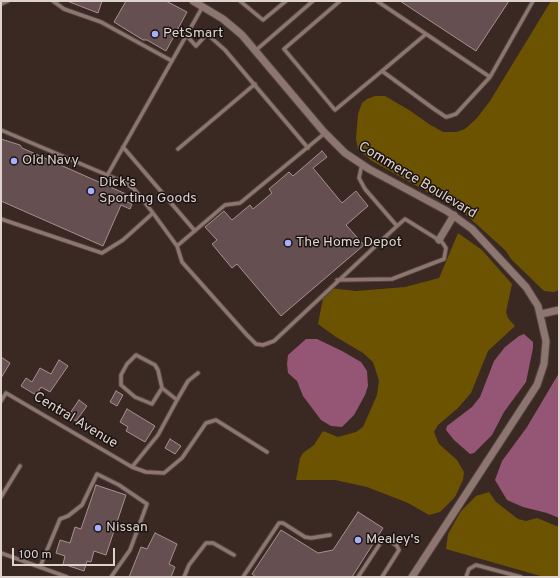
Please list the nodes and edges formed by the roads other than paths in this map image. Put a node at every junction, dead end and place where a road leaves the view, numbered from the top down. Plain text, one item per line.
1 (8, 1) edge
2 (53, 1) edge
3 (192, 1) edge
4 (240, 1) edge
5 (286, 1) edge
6 (313, 1) edge
7 (340, 1) edge
8 (377, 1) edge
9 (533, 1) edge
10 (1, 4) edge
11 (203, 6) junction
12 (426, 34) junction
13 (186, 35) junction
14 (255, 51) junction
15 (172, 61) junction
16 (382, 71) junction
17 (490, 77) junction
18 (255, 84) junction
19 (1, 130) edge
20 (325, 133) junction
21 (123, 147) junction
22 (308, 148) junction
23 (178, 149) dead end
24 (362, 164) junction
25 (108, 174) junction
26 (153, 213) junction
27 (454, 215) junction
28 (1, 219) edge
29 (397, 226) junction
30 (195, 231) junction
31 (439, 240) junction
32 (177, 246) junction
33 (337, 280) junction
34 (559, 310) edge
35 (541, 314) junction
36 (198, 373) dead end
37 (162, 388) junction
38 (177, 400) junction
39 (1, 401) edge
40 (268, 452) dead end
41 (20, 466) dead end
42 (132, 467) junction
43 (1, 497) edge
44 (330, 535) dead end
45 (1, 553) edge
46 (234, 555) dead end
47 (40, 567) junction
48 (67, 577) edge
49 (111, 577) edge
50 (184, 577) edge
51 (243, 577) edge
52 (358, 577) edge
53 (382, 577) edge
54 (412, 577) edge
55 (466, 577) edge
56 (521, 577) edge

1 - 10 lane
2 - 15 lane
3 - 11 street, Commerce Boulevard
4 - 5 lane
6 - 14 lane
7 - 16 lane
8 - 12 lane
9 - 17 lane
11 - 13 lane
11 - 14 street, Commerce Boulevard
12 - 16 lane
12 - 17 lane
13 - 15 lane
13 - 18 lane
14 - 20 street, Commerce Boulevard
15 - 21 lane
16 - 17 lane
18 - 22 lane
18 - 23 lane
19 - 25 lane
20 - 22 lane
20 - 24 street, Commerce Boulevard
21 - 25 lane
21 - 30 lane
22 - 30 lane
24 - 27 street, Commerce Boulevard
24 - 29 lane
25 - 26 lane
26 - 28 lane
26 - 32 lane
27 - 31 street
27 - 35 street, Commerce Boulevard
29 - 31 lane
29 - 33 lane
30 - 32 lane
31 - 33 lane
32 - 33 lane
34 - 35 street
35 - 54 street, Commerce Boulevard
36 - 38 lane
37 - 37 lane
37 - 38 lane
38 - 42 lane
39 - 42 lane, Central Avenue
40 - 42 lane, Central Avenue
41 - 43 lane
44 - 51 lane
45 - 47 lane
46 - 50 lane
47 - 48 lane
47 - 49 lane
52 - 53 lane
55 - 56 lane

